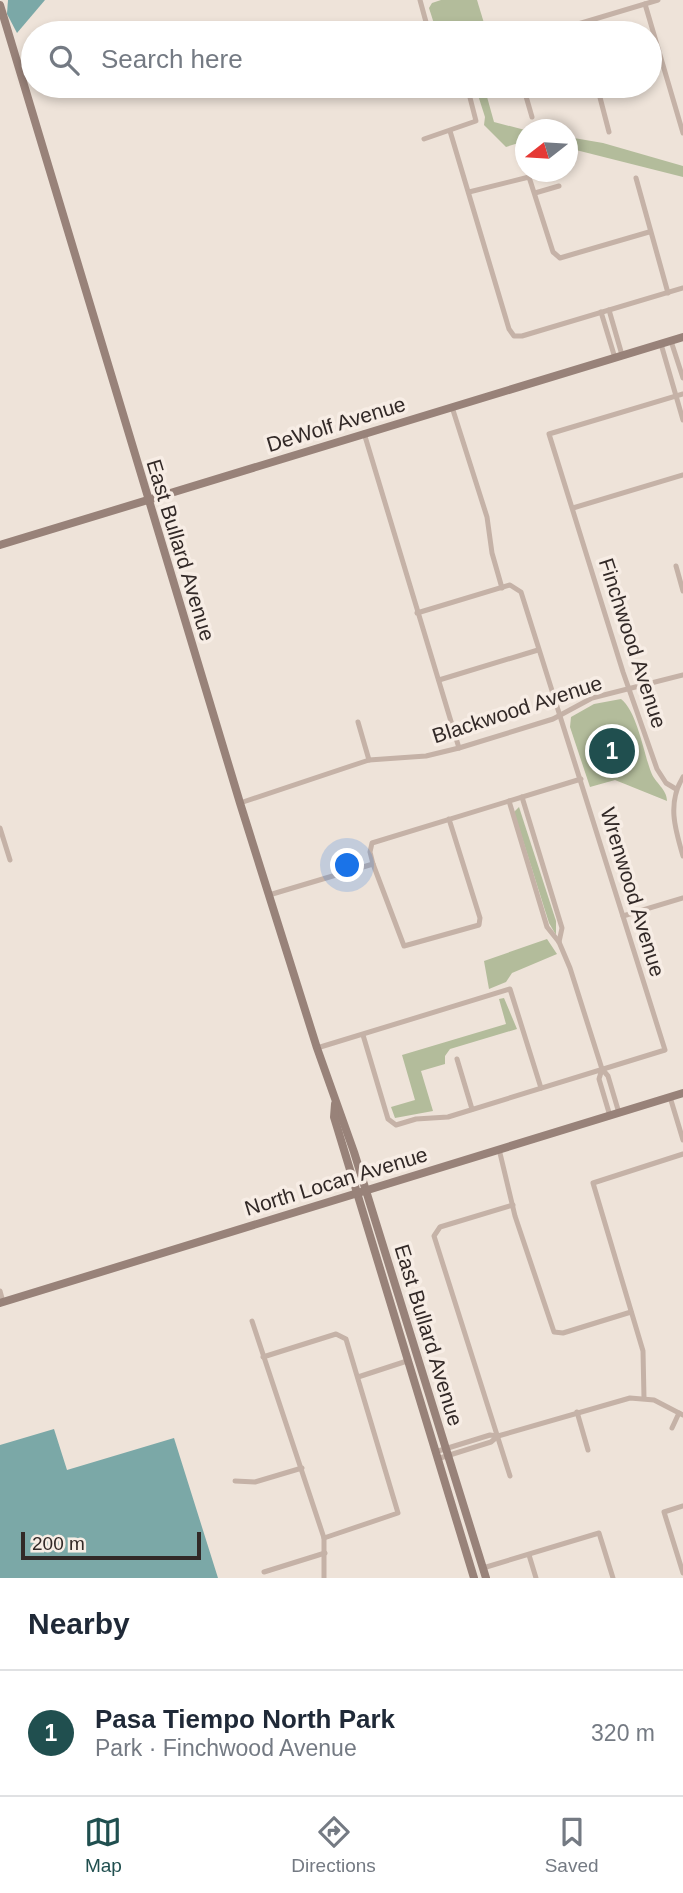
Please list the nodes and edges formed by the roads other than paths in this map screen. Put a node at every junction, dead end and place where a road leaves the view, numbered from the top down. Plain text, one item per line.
1 (419, 0) edge
2 (658, 0) edge
3 (645, 4) junction
4 (0, 5) edge
5 (425, 21) edge
6 (589, 21) edge
7 (650, 21) edge
8 (662, 59) edge
9 (21, 75) edge
10 (28, 98) edge
11 (470, 98) edge
12 (526, 98) edge
13 (600, 98) edge
14 (532, 117) dead end
15 (681, 121) edge
16 (450, 131) junction
17 (609, 132) dead end
18 (683, 133) edge
19 (424, 139) dead end
20 (636, 178) dead end
21 (559, 186) dead end
22 (469, 192) junction
23 (535, 192) junction
24 (649, 232) junction
25 (683, 288) edge
26 (668, 293) junction
27 (608, 310) junction
28 (601, 312) junction
29 (683, 337) edge
30 (671, 341) junction
31 (661, 344) junction
32 (619, 357) junction
33 (683, 379) edge
34 (680, 395) edge
35 (453, 407) junction
36 (683, 420) edge
37 (364, 433) junction
38 (683, 475) edge
39 (147, 500) junction
40 (573, 508) junction
41 (0, 545) edge
42 (676, 566) dead end
43 (502, 588) junction
44 (683, 591) edge
45 (417, 613) junction
46 (538, 650) junction
47 (683, 675) edge
48 (439, 680) junction
49 (629, 690) junction
50 (558, 716) junction
51 (358, 722) dead end
52 (459, 748) junction
53 (369, 760) junction
54 (683, 777) edge
55 (581, 779) junction
56 (676, 789) junction
57 (522, 797) junction
58 (509, 801) junction
59 (240, 803) junction
60 (449, 819) junction
61 (0, 828) edge
62 (683, 856) edge
63 (10, 860) dead end
64 (373, 864) junction
65 (269, 895) junction
66 (683, 898) edge
67 (623, 916) junction
68 (559, 942) junction
69 (363, 1035) junction
70 (317, 1048) junction
71 (457, 1059) dead end
72 (601, 1069) junction
73 (541, 1088) junction
74 (683, 1093) edge
75 (670, 1097) junction
76 (472, 1109) junction
77 (615, 1114) junction
78 (683, 1140) edge
79 (499, 1149) junction
80 (683, 1154) edge
81 (361, 1191) junction
82 (513, 1205) junction
83 (0, 1291) edge
84 (2, 1302) edge
85 (631, 1312) junction
86 (252, 1321) dead end
87 (263, 1357) junction
88 (407, 1362) junction
89 (358, 1377) junction
90 (644, 1398) junction
91 (576, 1412) junction
92 (681, 1414) edge
93 (672, 1428) dead end
94 (498, 1436) junction
95 (588, 1450) dead end
96 (447, 1452) junction
97 (436, 1455) junction
98 (302, 1468) junction
99 (510, 1476) dead end
100 (235, 1481) dead end
101 (683, 1506) edge
102 (324, 1538) junction
103 (325, 1553) junction
104 (529, 1555) junction
105 (483, 1568) junction
106 (264, 1572) dead end
107 (683, 1573) edge
108 (324, 1578) edge
109 (474, 1578) edge
110 (486, 1578) edge
111 (536, 1578) edge
112 (613, 1578) edge

1 - 5 street
2 - 3 street
3 - 6 street
3 - 7 street
4 - 9 main road, East Bullard Avenue
8 - 15 street
10 - 39 main road, East Bullard Avenue
11 - 16 street
12 - 14 street
13 - 17 street
15 - 18 street
16 - 19 street
16 - 22 street
20 - 24 street
21 - 23 street
22 - 23 street
22 - 28 street
23 - 24 street
24 - 26 street
25 - 26 street
26 - 27 street
27 - 28 street
27 - 32 street
28 - 32 street
29 - 30 main road, DeWolf Avenue
30 - 31 main road, DeWolf Avenue
30 - 33 street
31 - 32 main road, DeWolf Avenue
31 - 34 street
32 - 35 main road, DeWolf Avenue
34 - 36 street
34 - 40 street, Finchwood Avenue
35 - 37 main road, DeWolf Avenue
35 - 43 street
37 - 39 main road, DeWolf Avenue
37 - 45 street
38 - 40 street
39 - 41 main road, DeWolf Avenue
39 - 59 main road, East Bullard Avenue
40 - 49 street, Finchwood Avenue
42 - 44 street
43 - 45 street
43 - 46 street, Wrenwood Avenue
45 - 48 street
46 - 48 street
46 - 50 street, Wrenwood Avenue
47 - 49 street, Blackwood Avenue
48 - 52 street
49 - 50 street, Blackwood Avenue
49 - 56 street, Finchwood Avenue
50 - 52 street, Blackwood Avenue
50 - 55 street, Wrenwood Avenue
51 - 53 street
52 - 53 street, Blackwood Avenue
53 - 59 street, Blackwood Avenue
54 - 56 street
55 - 57 street
55 - 67 street, Wrenwood Avenue
56 - 62 street
57 - 58 street
57 - 68 street
58 - 60 street
58 - 68 street
59 - 65 main road, East Bullard Avenue
60 - 64 street
60 - 64 street
61 - 63 street
64 - 65 street
65 - 70 main road, East Bullard Avenue
66 - 67 street
67 - 72 street, Wrenwood Avenue
68 - 72 street
69 - 70 street
69 - 73 street
69 - 76 street
70 - 81 main road, East Bullard Avenue
71 - 76 street
72 - 73 street
72 - 77 street
73 - 76 street
74 - 75 main road, North Locan Avenue
75 - 77 main road, North Locan Avenue
75 - 78 street
77 - 79 main road, North Locan Avenue
79 - 81 main road, North Locan Avenue
79 - 82 street
80 - 85 street
81 - 84 main road, North Locan Avenue
81 - 88 main road, East Bullard Avenue
81 - 96 main road, East Bullard Avenue
82 - 85 street
82 - 94 street
83 - 84 street
85 - 90 street
86 - 87 street
87 - 89 street
87 - 98 street
88 - 89 street
88 - 97 main road, East Bullard Avenue
89 - 102 street
90 - 91 street
90 - 92 street
91 - 94 street
91 - 95 street
92 - 93 street
94 - 96 street
94 - 99 street
96 - 97 street
96 - 105 main road, East Bullard Avenue
97 - 109 main road, East Bullard Avenue
98 - 100 street
98 - 102 street
101 - 107 street
102 - 103 street
103 - 106 street
103 - 108 street
104 - 105 street
104 - 111 street
104 - 112 street
105 - 110 main road, East Bullard Avenue

